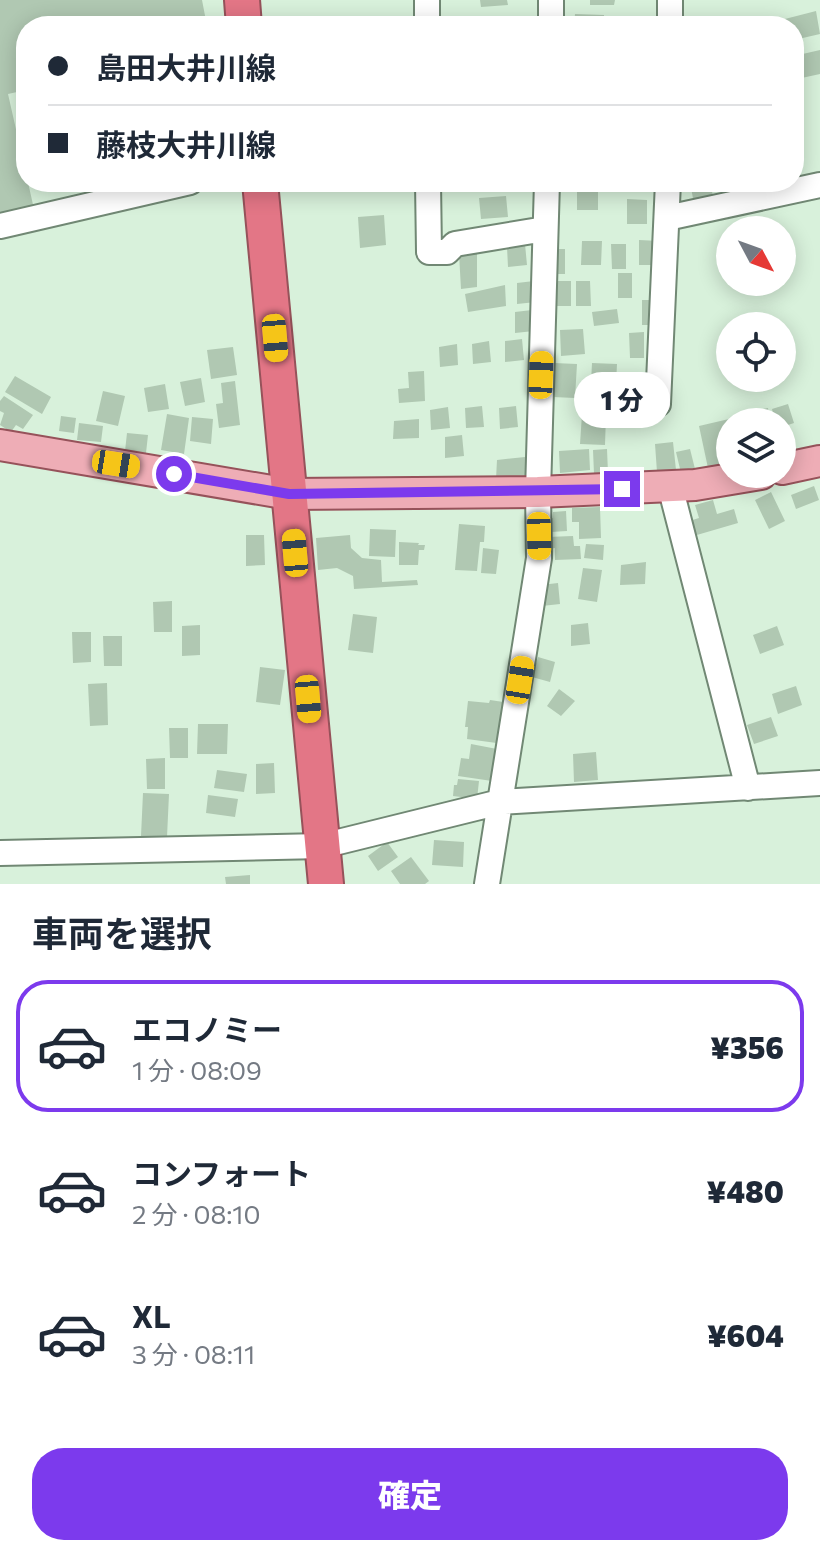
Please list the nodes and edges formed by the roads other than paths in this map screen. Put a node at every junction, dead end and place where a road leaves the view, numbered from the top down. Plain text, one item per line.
1 (147, 192) edge
2 (261, 192) edge
3 (428, 192) edge
4 (547, 192) edge
5 (668, 192) edge
6 (788, 192) edge
7 (667, 218) junction
8 (0, 226) edge
9 (545, 229) junction
10 (658, 404) dead end
11 (0, 445) edge
12 (820, 461) edge
13 (796, 466) edge
14 (716, 480) edge
15 (670, 486) junction
16 (538, 492) junction
17 (289, 494) junction
18 (820, 783) edge
19 (748, 788) junction
20 (500, 802) junction
21 (322, 846) junction
22 (0, 853) edge
23 (326, 884) edge
24 (487, 884) edge

1 - 8 street
2 - 17 highway
3 - 9 street
4 - 9 street
5 - 7 street
6 - 7 street
7 - 10 street
9 - 16 street
11 - 17 main road
12 - 13 main road
14 - 15 main road
15 - 16 main road
15 - 19 street
16 - 17 main road
16 - 20 street
17 - 21 highway
18 - 19 street
19 - 20 street
20 - 21 street
20 - 24 street
21 - 22 street
21 - 23 highway

